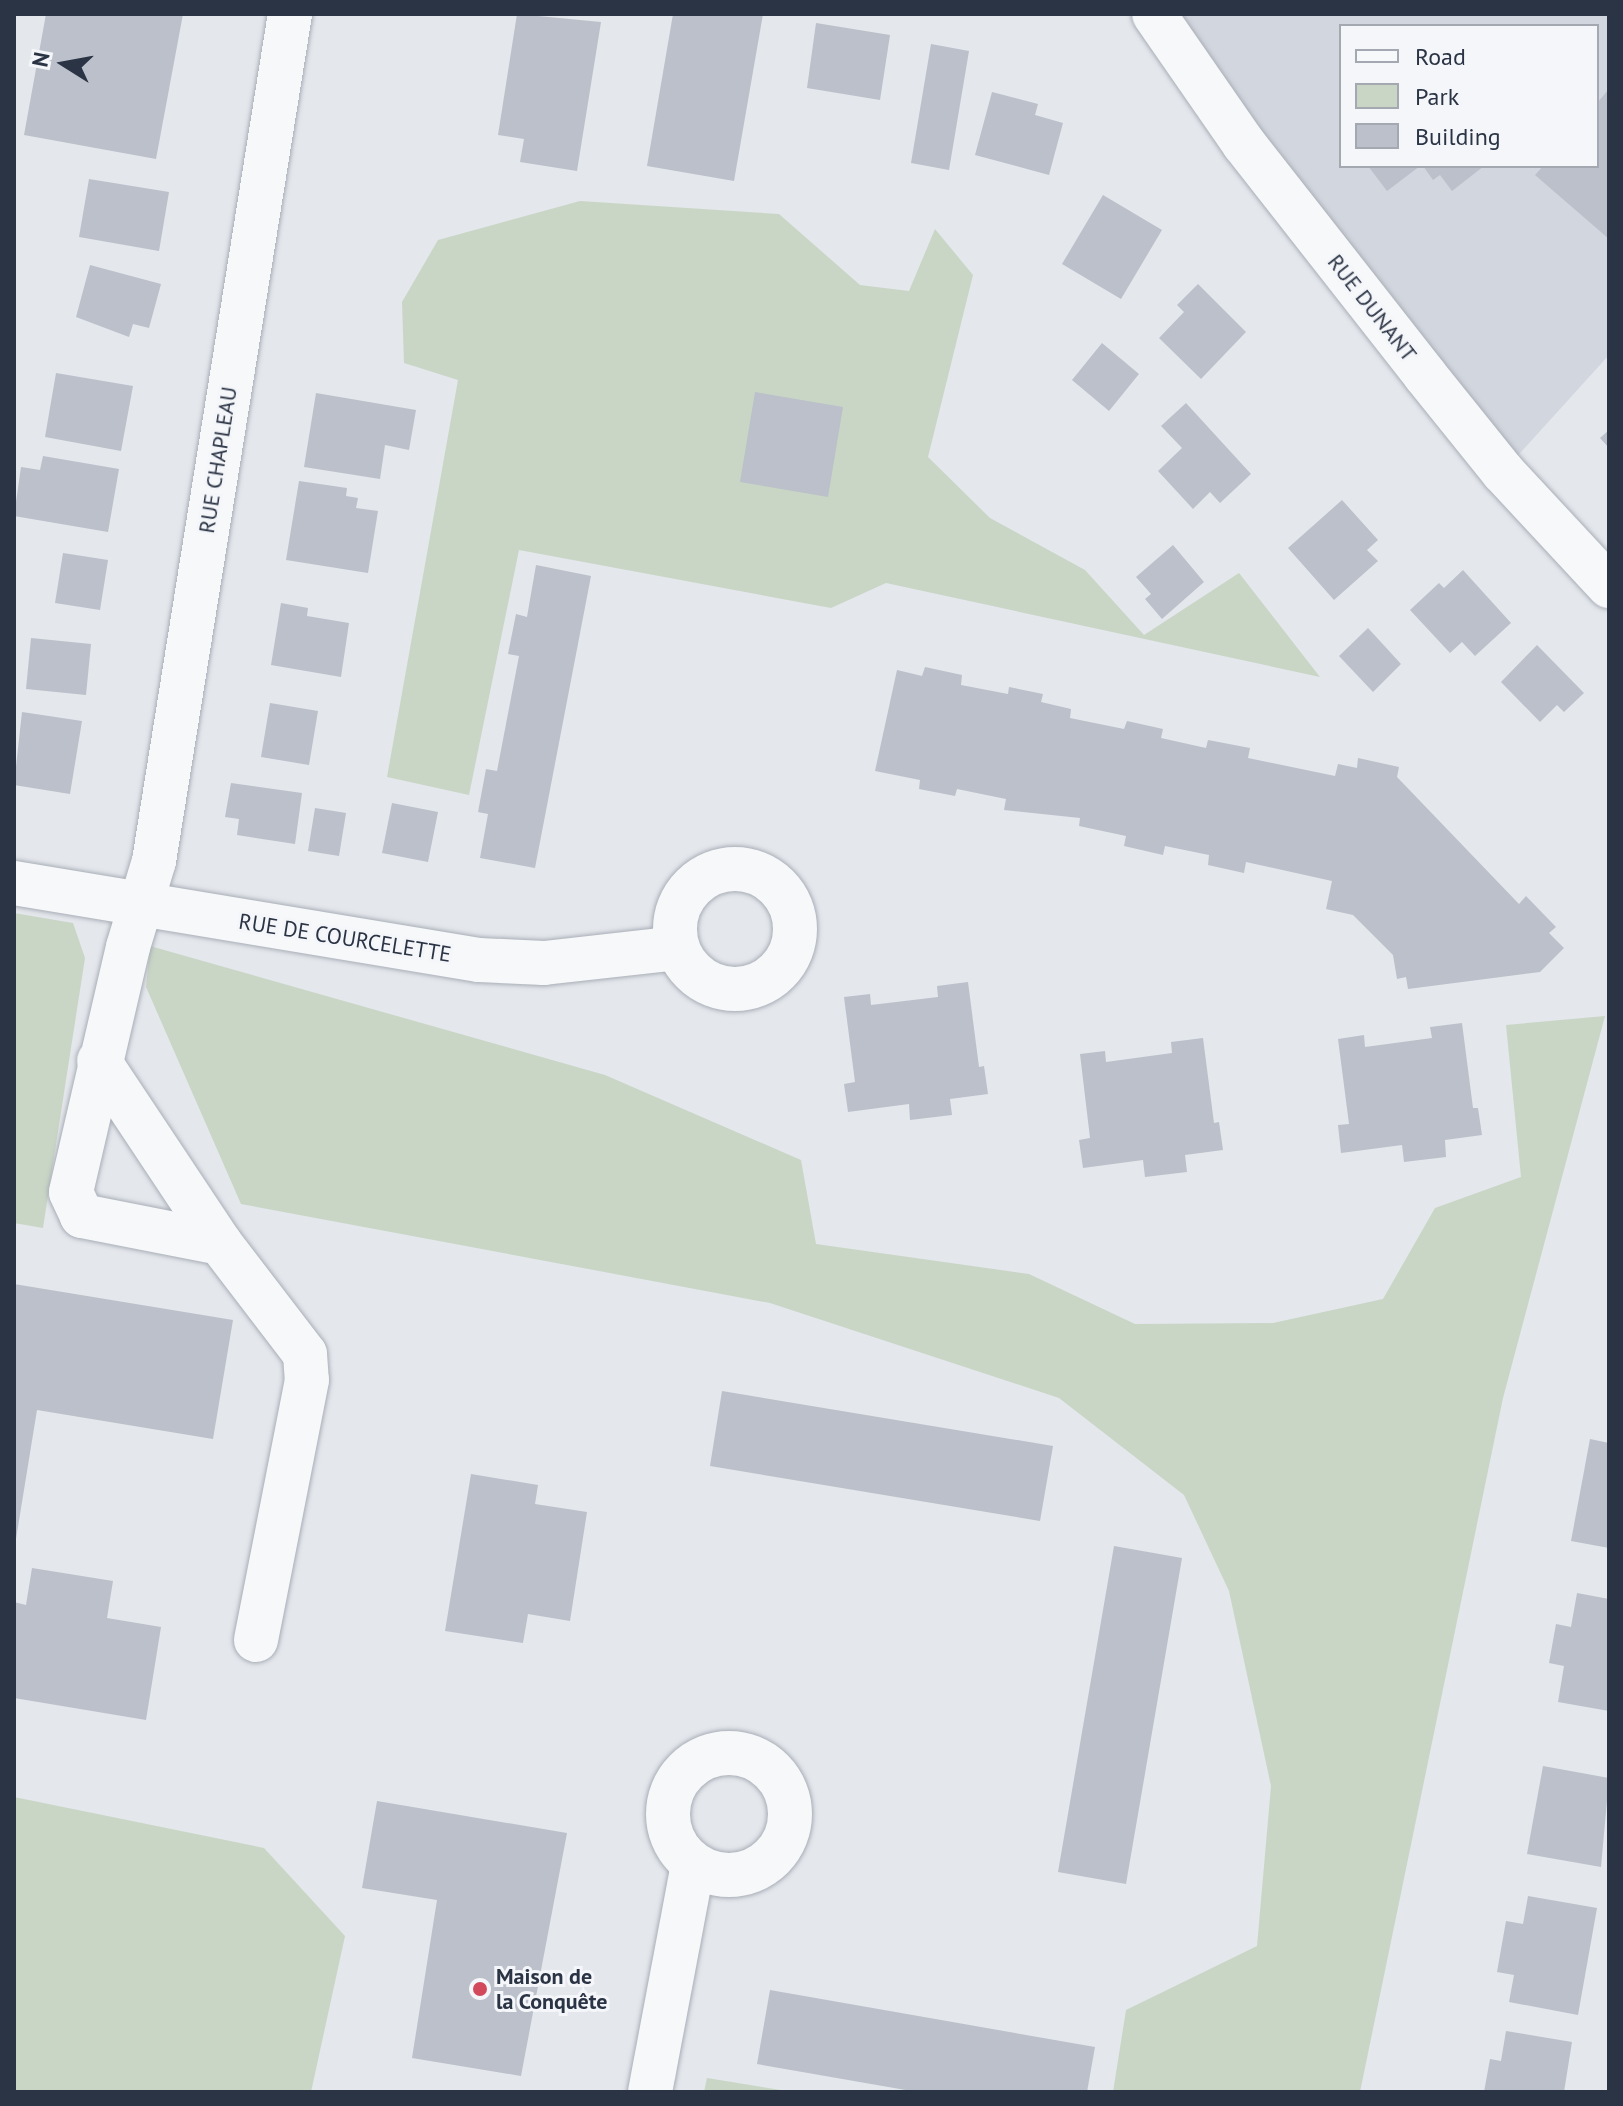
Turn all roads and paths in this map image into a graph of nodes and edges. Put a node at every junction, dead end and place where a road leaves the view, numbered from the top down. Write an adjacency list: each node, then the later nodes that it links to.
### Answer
1 (290, 14): 5 (street, RUE CHAPLEAU)
2 (1154, 14): 3 (street, RUE DUNANT)
3 (1609, 586)
4 (14, 883): 5 (street, RUE DE COURCELETTE)
5 (139, 903): 6 (street, RUE DE COURCELETTE); 7 (street, RUE CHAPLEAU)
6 (677, 948)
7 (99, 1061): 8 (street); 8 (street, RUE CHAPLEAU)
8 (220, 1243): 9 (street)
9 (256, 1640)
10 (693, 1864): 11 (street)
11 (650, 2092)

